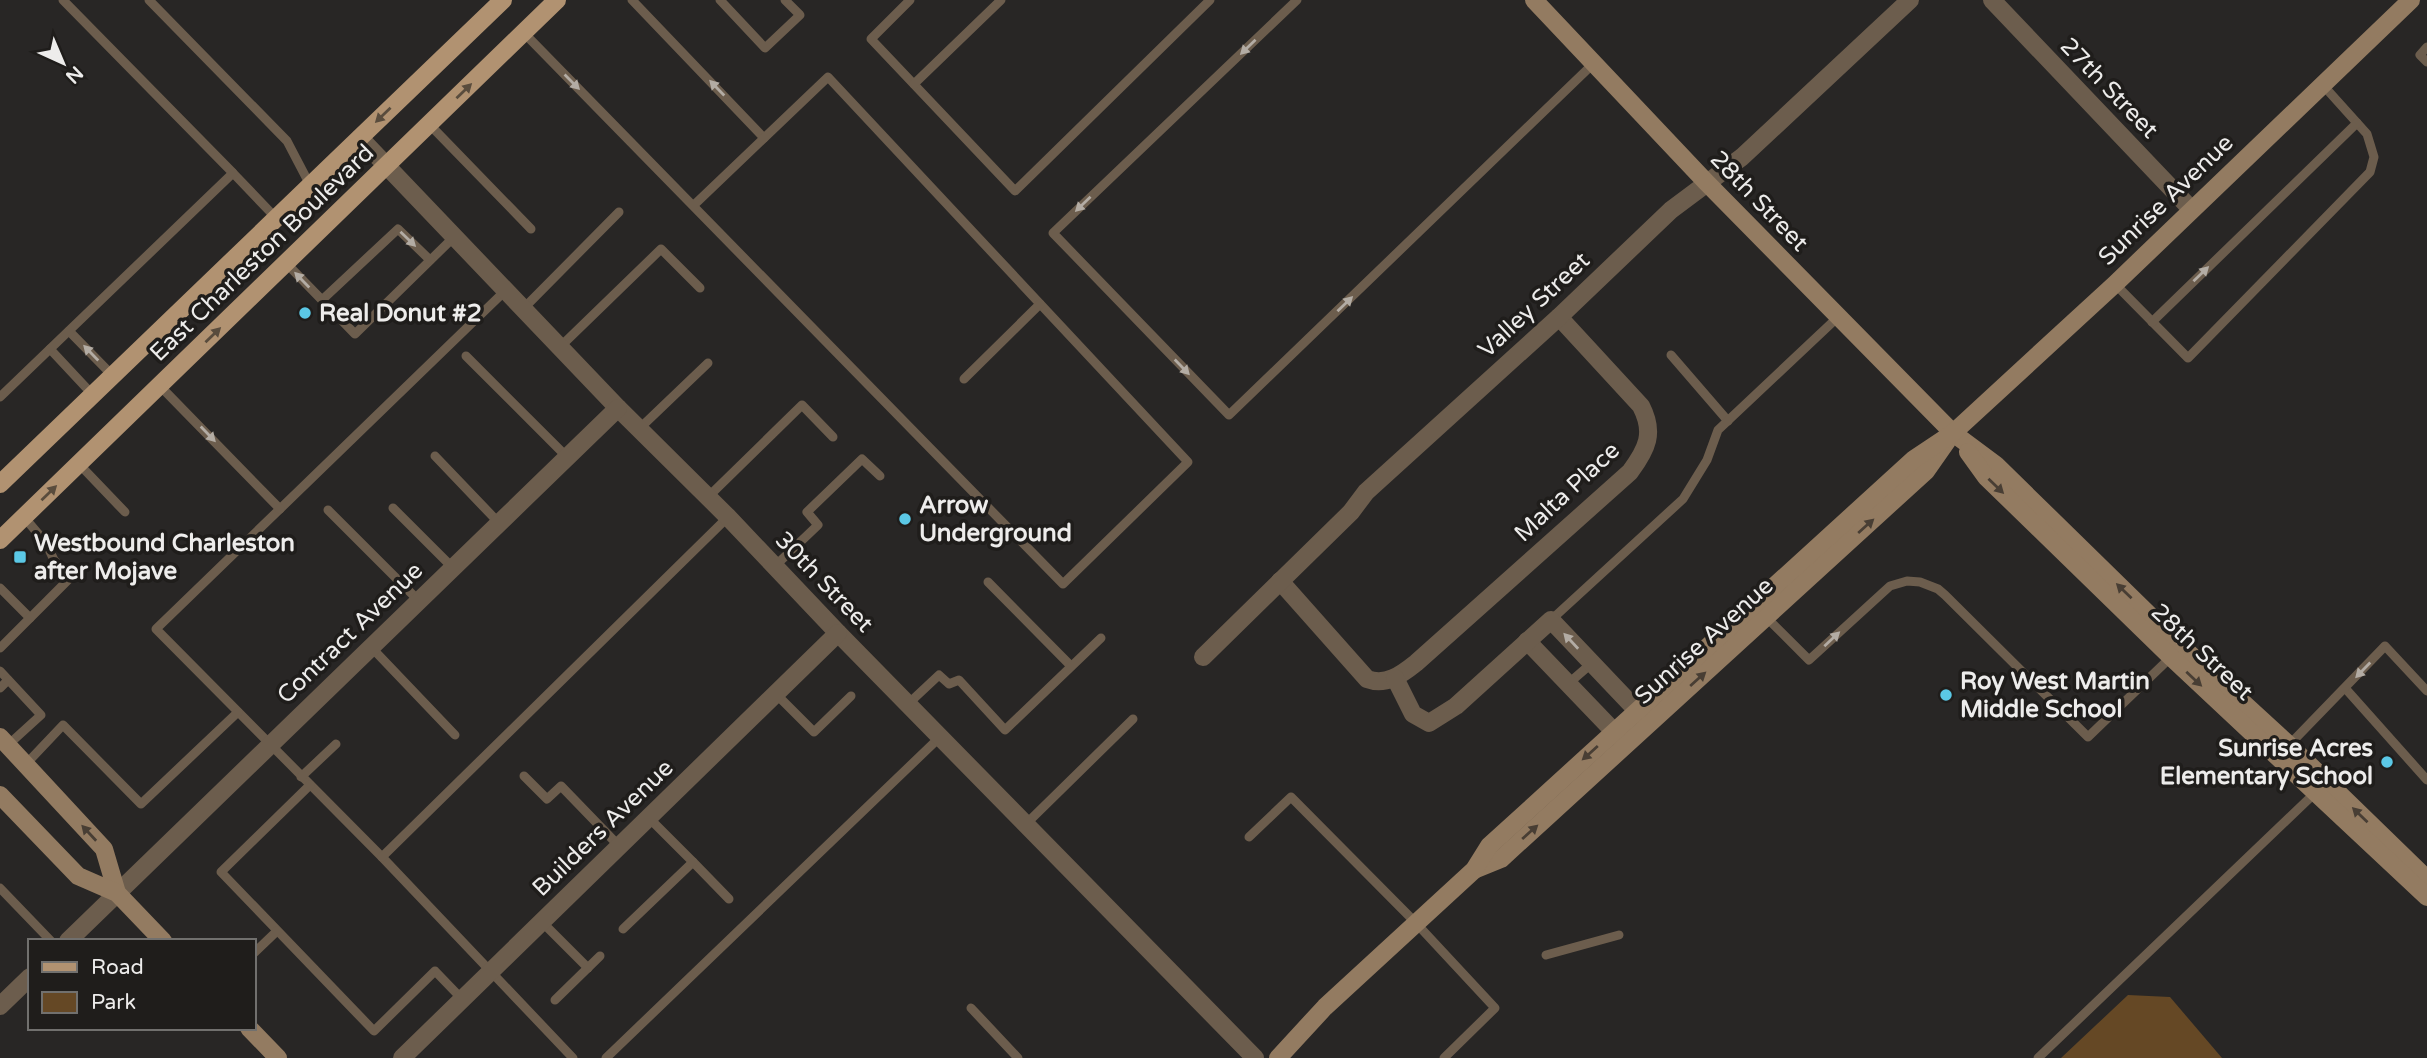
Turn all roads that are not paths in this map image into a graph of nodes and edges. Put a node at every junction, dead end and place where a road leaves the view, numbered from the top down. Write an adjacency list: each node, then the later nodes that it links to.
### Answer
1 (62, 0): 27 (lane)
2 (149, 0): 29 (lane)
3 (503, 0): 24 (main road, East Charleston Boulevard, one-way to 24)
4 (557, 0): 16 (main road, East Charleston Boulevard)
5 (632, 0): 25 (lane, one-way to 5)
6 (720, 0): 7 (lane)
7 (785, 0)
8 (910, 0): 20 (lane)
9 (1001, 0): 20 (lane)
10 (1210, 0): 20 (lane)
11 (1297, 0): 19 (lane, one-way to 19)
12 (1534, 0): 19 (street, 28th Street)
13 (1910, 0): 28 (street, Valley Street)
14 (1992, 0): 31 (street, 27th Street)
15 (2411, 0): 21 (street, Sunrise Avenue)
16 (524, 33): 23 (main road, East Charleston Boulevard, one-way to 16); 30 (lane, one-way to 30)
17 (2427, 47): 18 (lane)
18 (2427, 62)
19 (1595, 63): 28 (street, 28th Street)
20 (914, 84)
21 (2322, 84): 22 (lane); 31 (street, Sunrise Avenue)
22 (2357, 124): 46 (lane, one-way to 22); 46 (lane)
23 (429, 125): 26 (main road, East Charleston Boulevard); 34 (lane)
24 (359, 138): 26 (street, 30th Street); 29 (main road, East Charleston Boulevard)
25 (764, 138): 30 (lane); 42 (lane)
26 (387, 166): 35 (street, 30th Street); 37 (main road, East Charleston Boulevard)
27 (233, 173): 33 (lane); 47 (lane)
28 (1706, 182): 44 (street, Valley Street); 45 (street, 28th Street)
29 (310, 186): 33 (main road, East Charleston Boulevard)
30 (694, 205): 42 (lane)
31 (2191, 209): 38 (street, Sunrise Avenue)
32 (619, 212): 43 (lane)
33 (276, 218): 53 (main road, East Charleston Boulevard)
34 (531, 229)
35 (454, 237): 36 (lane); 40 (street, 30th Street)
36 (430, 260): 41 (lane, one-way to 36); 41 (lane)
37 (287, 264): 41 (lane, one-way to 37); 55 (main road, East Charleston Boulevard, one-way to 37)
38 (2115, 284): 46 (lane); 61 (street, Sunrise Avenue)
39 (700, 288): 48 (lane)
40 (506, 290): 43 (street, 30th Street); 70 (lane)
41 (322, 300)
42 (1040, 304): 54 (lane)
43 (523, 309): 48 (street, 30th Street)
44 (1559, 317): 79 (street, Valley Street); 96 (street, Malta Place)
45 (1838, 317): 59 (lane); 61 (street, 28th Street)
46 (2152, 322)
47 (69, 331): 49 (lane); 53 (lane, one-way to 47)
48 (560, 347): 58 (street, 30th Street)
49 (50, 349): 56 (lane); 57 (lane)
50 (1671, 355): 59 (lane)
51 (466, 356): 64 (lane)
52 (708, 363): 60 (lane)
53 (113, 376): 56 (main road, East Charleston Boulevard)
54 (964, 379)
55 (160, 386): 65 (main road, East Charleston Boulevard); 70 (lane, one-way to 70)
56 (92, 394): 67 (main road, East Charleston Boulevard)
57 (0, 397)
58 (618, 408): 60 (street, 30th Street); 64 (street, Contract Avenue)
59 (1728, 421): 85 (lane)
60 (639, 429): 68 (street, 30th Street)
61 (1953, 433): 83 (street, Sunrise Avenue, one-way to 61); 91 (street, 28th Street); 106 (street, Sunrise Avenue)
62 (833, 437): 68 (lane)
63 (435, 456): 75 (lane)
64 (567, 457): 75 (street, Contract Avenue)
65 (79, 464): 72 (lane); 73 (main road, East Charleston Boulevard, one-way to 65)
66 (880, 476): 77 (lane)
67 (0, 484)
68 (708, 497): 74 (street, 30th Street)
69 (393, 508): 78 (lane)
70 (281, 509): 105 (lane)
71 (328, 510): 82 (lane)
72 (125, 512)
73 (24, 517): 76 (main road, East Charleston Boulevard); 84 (lane)
74 (728, 517): 77 (street, 30th Street); 126 (lane)
75 (499, 523): 78 (street, Contract Avenue)
76 (0, 540)
77 (775, 566): 86 (street, 30th Street)
78 (453, 568): 82 (street, Contract Avenue)
79 (1280, 581): 92 (street, Valley Street); 96 (street)
80 (988, 582): 94 (lane)
81 (0, 588): 84 (lane)
82 (419, 601): 89 (street, Contract Avenue)
83 (1766, 617): 91 (lane, one-way to 91); 106 (street, Sunrise Avenue, one-way to 83)
84 (30, 618): 90 (lane)
85 (1550, 620): 88 (street); 93 (street, one-way to 85)
86 (838, 633): 102 (street, Builders Avenue); 104 (street, 30th Street)
87 (1101, 638): 94 (lane)
88 (1527, 641): 96 (street); 98 (street)
89 (371, 647): 108 (lane); 114 (street, Contract Avenue)
90 (0, 648)
91 (2176, 652): 113 (street, 28th Street); 120 (street, 28th Street, one-way to 120)
92 (1203, 657)
93 (1592, 663): 98 (lane); 106 (street)
94 (1071, 666): 104 (lane)
95 (0, 671): 97 (lane)
96 (1395, 678)
97 (8, 680): 99 (lane); 111 (lane)
98 (1569, 684): 110 (street)
99 (0, 688)
100 (2345, 688): 101 (lane, one-way to 100); 113 (lane); 118 (lane)
101 (2427, 691)
102 (776, 694): 103 (lane); 122 (street, Builders Avenue)
103 (851, 696)
104 (908, 704): 109 (street, 30th Street)
105 (238, 712): 114 (lane); 115 (lane)
106 (1643, 717): 110 (street, Sunrise Avenue)
107 (1133, 719): 123 (lane)
108 (455, 735)
109 (940, 737): 123 (street, 30th Street); 155 (lane)
110 (1620, 737): 134 (street, Sunrise Avenue)
111 (4, 741): 115 (street)
112 (337, 744): 117 (lane)
113 (2288, 745): 128 (street, 28th Street, one-way to 113)
114 (270, 746): 117 (lane); 130 (street, Contract Avenue)
115 (26, 764): 130 (street, one-way to 115)
116 (524, 776): 125 (lane)
117 (302, 777): 119 (lane)
118 (2427, 780)
119 (310, 785): 126 (lane); 136 (lane)
120 (2316, 792): 131 (street, 28th Street); 160 (lane)
121 (0, 795): 130 (street)
122 (649, 818): 125 (street, Builders Avenue); 127 (lane)
123 (1026, 824): 157 (street, 30th Street)
124 (1249, 837): 134 (lane)
125 (619, 846): 133 (street, Builders Avenue)
126 (382, 857): 145 (lane)
127 (693, 862): 132 (lane); 135 (lane)
128 (2427, 879)
129 (0, 888): 138 (lane)
130 (117, 893): 139 (street, Contract Avenue); 140 (street)
131 (2427, 897)
132 (729, 899)
133 (542, 922): 144 (lane); 145 (street, Builders Avenue)
134 (1415, 922): 158 (street, Sunrise Avenue); 159 (lane)
135 (624, 929)
136 (278, 930): 141 (lane); 147 (lane)
137 (1619, 934): 142 (lane)
138 (49, 939)
139 (70, 939)
140 (161, 939)
141 (256, 951)
142 (1546, 955)
143 (600, 956): 144 (lane)
144 (588, 968): 148 (lane)
145 (490, 972): 147 (street, Builders Avenue); 154 (lane)
146 (28, 979): 149 (street)
147 (462, 999): 153 (street, Builders Avenue)
148 (555, 1000)
149 (0, 1006)
150 (971, 1008): 156 (lane)
151 (250, 1030): 152 (street)
152 (278, 1058)
153 (402, 1058)
154 (573, 1058)
155 (606, 1058)
156 (1018, 1058)
157 (1255, 1058)
158 (1278, 1058)
159 (1444, 1058)
160 (2038, 1058)

